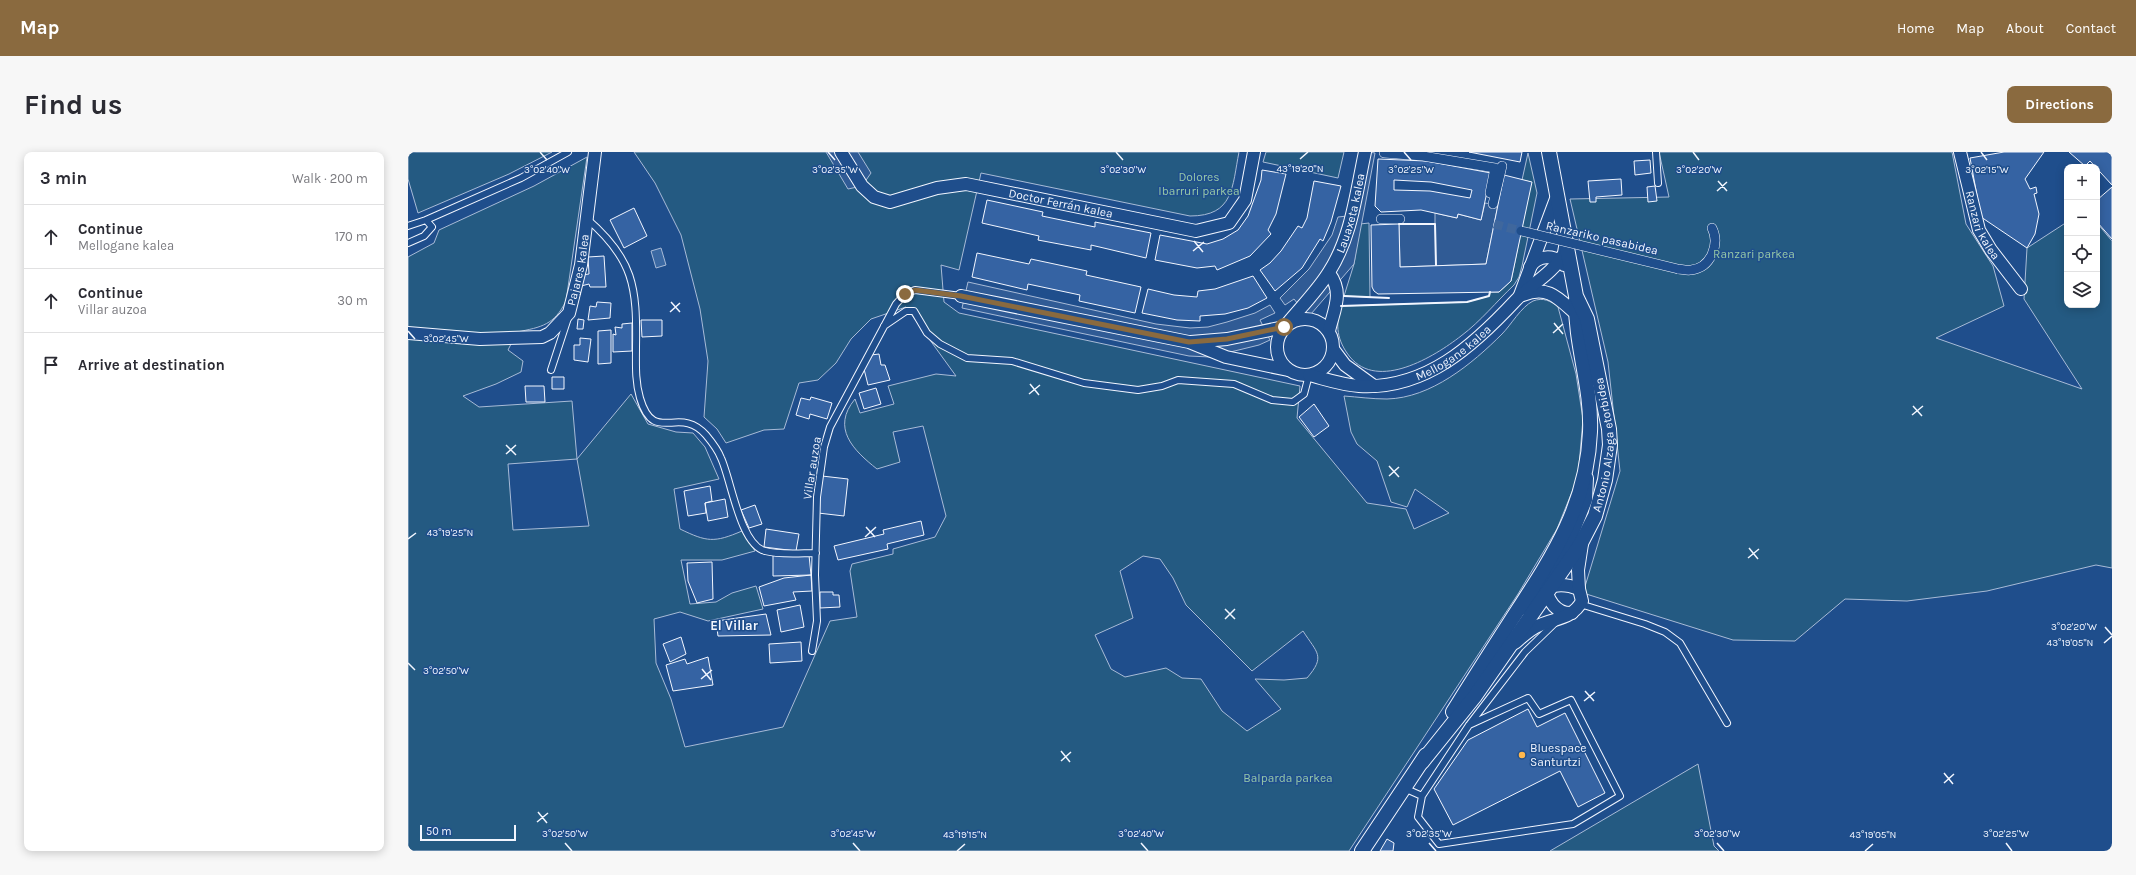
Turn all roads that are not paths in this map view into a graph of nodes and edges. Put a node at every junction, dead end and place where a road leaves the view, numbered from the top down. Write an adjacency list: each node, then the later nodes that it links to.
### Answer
1 (568, 152): 19 (lane)
2 (595, 152): 16 (street, Pajares kalea)
3 (841, 152): 4 (street, Doctor Ferrán kalea)
4 (1254, 152)
5 (1365, 152): 27 (street, Lauaxeta kalea)
6 (1550, 152): 14 (street, Antonio Alzaga etorbidea)
7 (1656, 152): 12 (lane)
8 (1960, 152): 28 (street, Ranzari kalea)
9 (1384, 153): 10 (street)
10 (1399, 153): 13 (street)
11 (1502, 166): 15 (street)
12 (1658, 183)
13 (1490, 193)
14 (1557, 196): 24 (street, Antonio Alzaga etorbidea); 26 (street, Mellogane kalea)
15 (1493, 204)
16 (586, 218): 32 (street, Pajares kalea); 46 (lane)
17 (1381, 219): 18 (street)
18 (1400, 219)
19 (426, 220): 20 (lane); 23 (lane)
20 (408, 226)
21 (1712, 228): 22 (street, Ranzariko pasabidea, bridge)
22 (1521, 231)
23 (408, 243)
24 (1566, 244): 25 (street, Mellogane kalea); 31 (street, Antonio Alzaga etorbidea)
25 (1558, 261): 26 (street); 30 (street, Mellogane kalea); 31 (street)
26 (1528, 269): 30 (street, Mellogane kalea)
27 (1329, 273): 35 (street, Lauaxeta kalea); 36 (street)
28 (2022, 289)
29 (961, 296): 34 (lane, Villar auzoa); 38 (street)
30 (1520, 296): 33 (street); 43 (street, Mellogane kalea)
31 (1576, 296): 33 (street, Antonio Alzaga etorbidea); 45 (street, Antonio Alzaga etorbidea)
32 (569, 313): 37 (street, Pajares kalea); 40 (lane)
33 (1576, 314): 44 (street, Antonio Alzaga etorbidea)
34 (884, 326): 42 (lane); 46 (lane, Villar auzoa)
35 (1285, 326): 36 (street); 38 (street); 41 (street)
36 (1329, 331): 39 (street)
37 (408, 332)
38 (1189, 342): 41 (street)
39 (1333, 349): 42 (street); 43 (street)
40 (551, 370)
41 (1288, 370): 42 (street)
42 (1308, 375): 43 (street, Mellogane kalea)
43 (1375, 386)
44 (1588, 465): 47 (street); 53 (street, Antonio Alzaga etorbidea)
45 (1583, 540): 47 (street, Antonio Alzaga etorbidea); 48 (street)
46 (816, 553): 52 (lane, Villar auzoa)
47 (1548, 589): 48 (street); 49 (street); 51 (street, Antonio Alzaga etorbidea); 53 (street)
48 (1578, 589): 49 (street)
49 (1576, 608): 50 (street); 54 (lane)
50 (1556, 621): 51 (street); 55 (lane)
51 (1510, 646): 56 (street, Antonio Alzaga etorbidea)
52 (812, 650)
53 (1488, 656): 56 (street, Antonio Alzaga etorbidea)
54 (1728, 723)
55 (1469, 725): 58 (lane); 58 (lane)
56 (1422, 762): 57 (street, Antonio Alzaga etorbidea)
57 (1404, 788): 58 (lane); 59 (street, Antonio Alzaga etorbidea)
58 (1422, 796)
59 (1362, 851)

